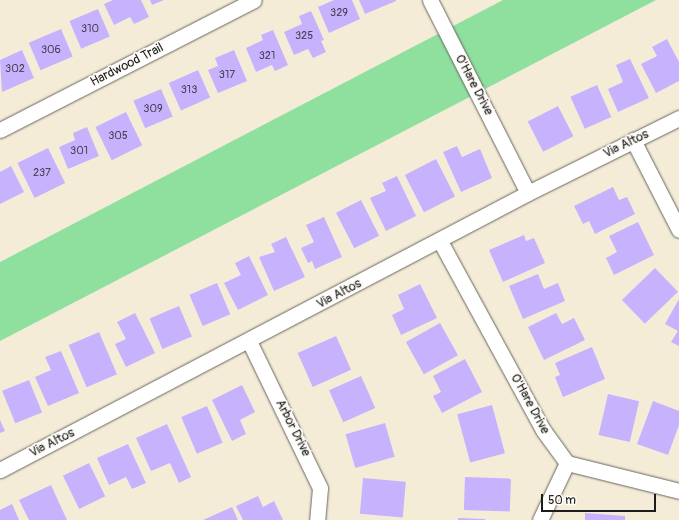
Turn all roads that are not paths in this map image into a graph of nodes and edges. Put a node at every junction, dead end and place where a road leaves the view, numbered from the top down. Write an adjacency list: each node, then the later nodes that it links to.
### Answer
1 (254, 0): 4 (street, Hardwood Trail)
2 (430, 0): 6 (street, O'Hare Drive)
3 (679, 118): 5 (street, Via Altos)
4 (0, 130)
5 (633, 140): 6 (street, Via Altos); 7 (street)
6 (528, 193): 8 (street, Via Altos)
7 (679, 230)
8 (440, 241): 9 (street, Via Altos); 10 (street, O'Hare Drive)
9 (249, 341): 11 (street, Via Altos); 13 (street, Arbor Drive)
10 (567, 464): 12 (street); 14 (street)
11 (0, 470)
12 (679, 491)
13 (317, 520)
14 (540, 520)

